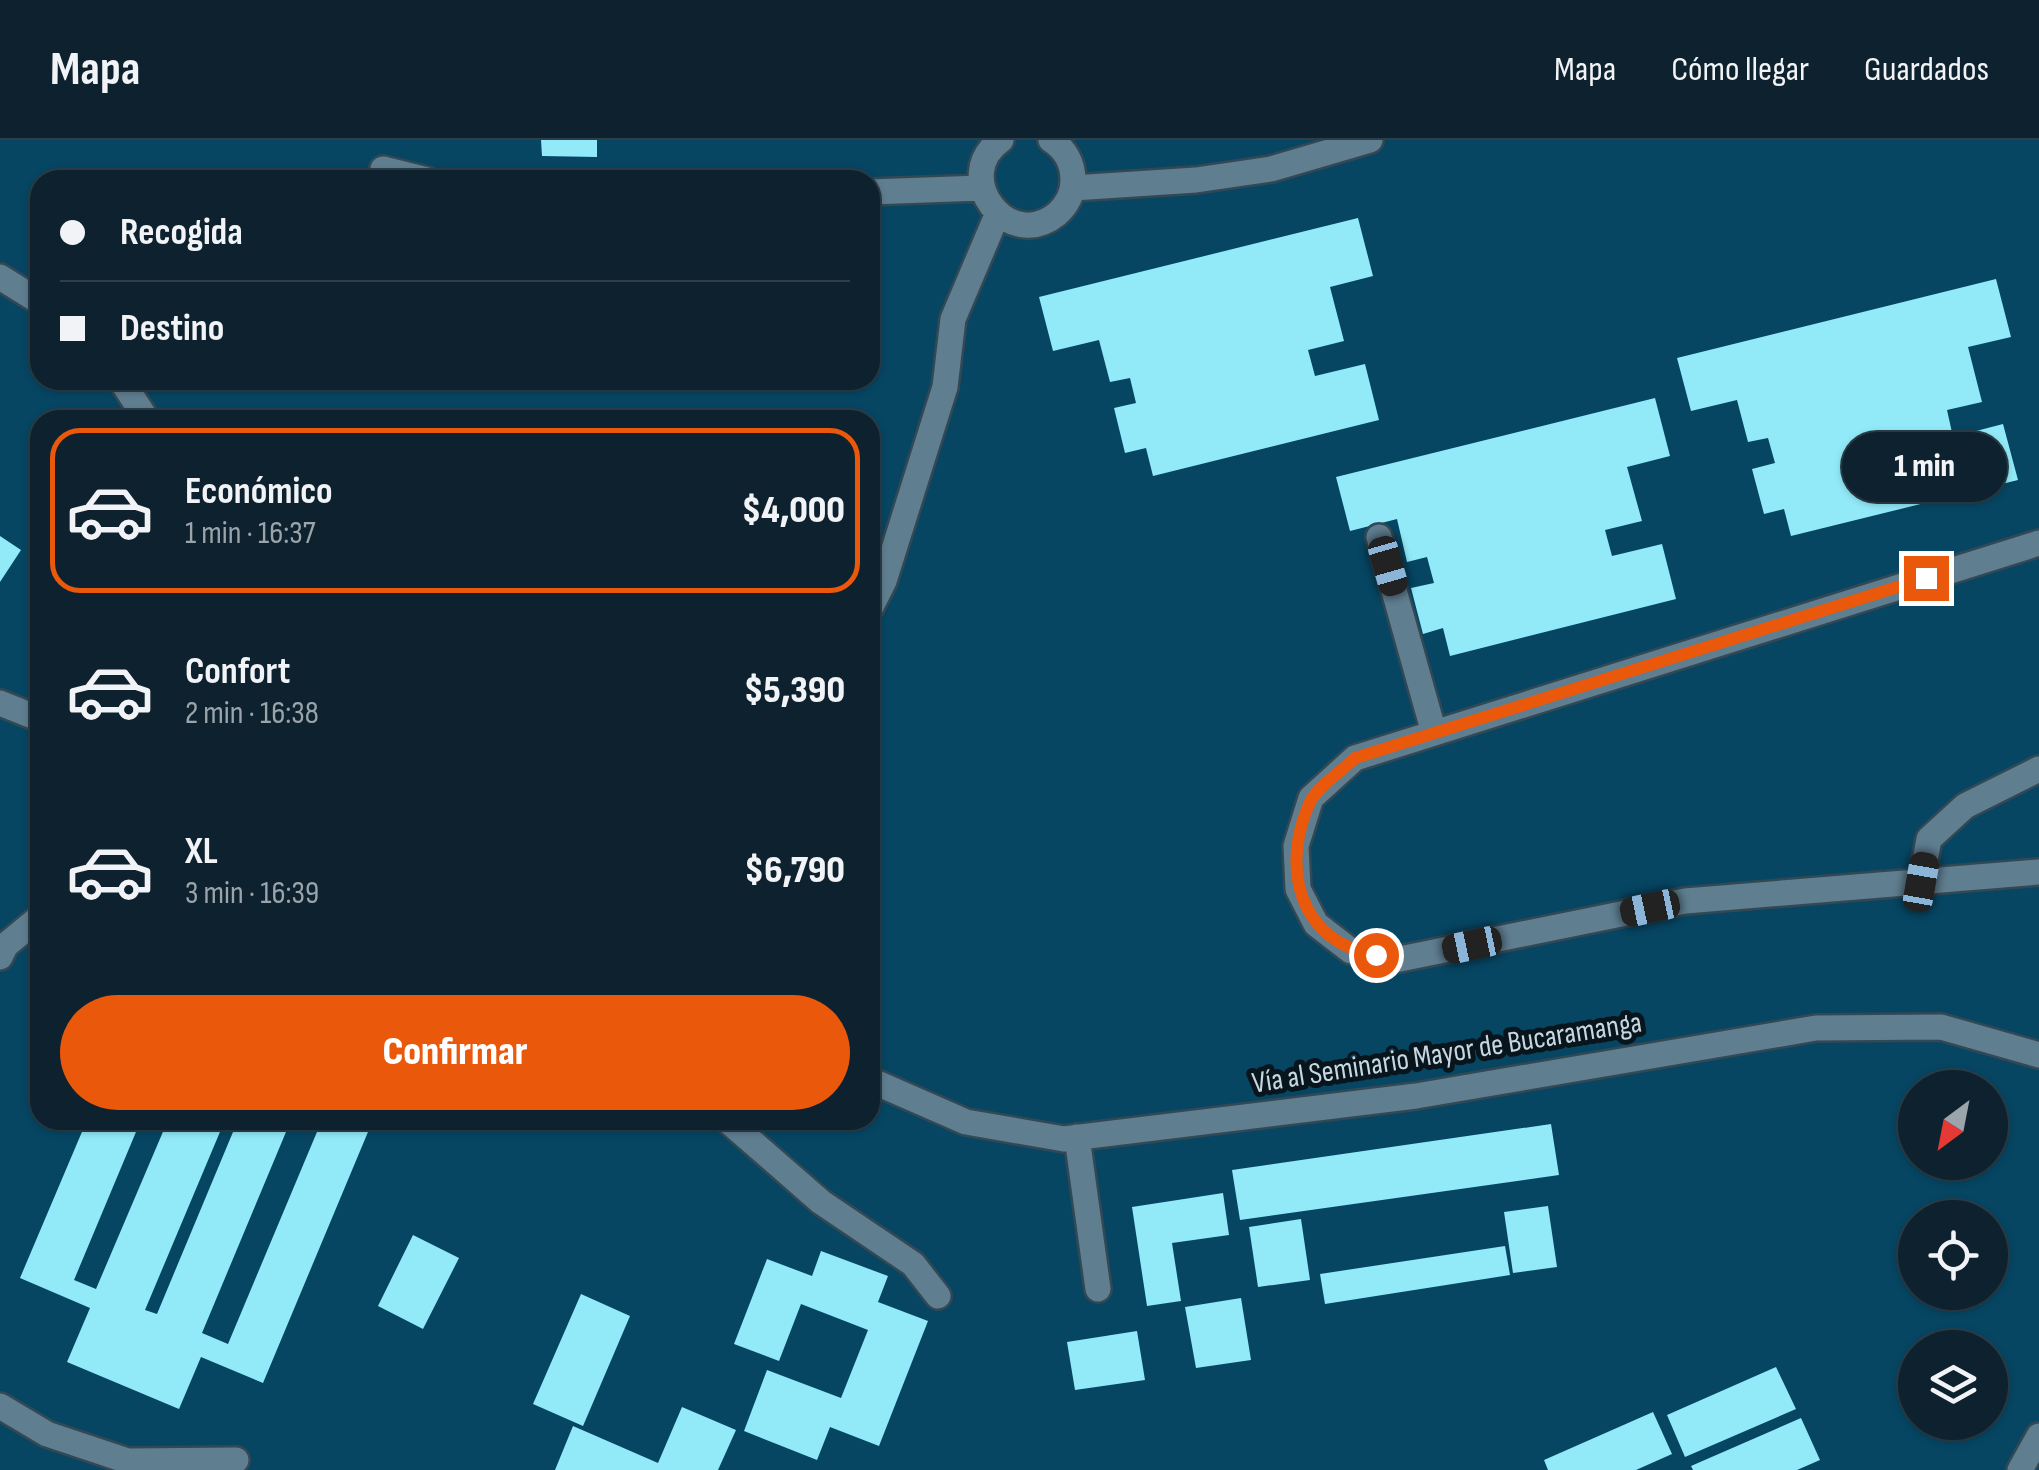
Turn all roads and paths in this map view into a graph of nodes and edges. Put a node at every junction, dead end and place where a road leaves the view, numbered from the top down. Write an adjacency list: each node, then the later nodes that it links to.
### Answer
1 (1001, 140): 6 (street)
2 (1051, 140): 7 (street)
3 (1370, 140): 7 (street)
4 (384, 169): 5 (street)
5 (388, 170)
6 (981, 188): 8 (street); 9 (street)
7 (1073, 188): 9 (street)
8 (880, 192)
9 (997, 215): 14 (street)
10 (0, 277): 11 (street)
11 (30, 296)
12 (1379, 537): 17 (street)
13 (2039, 543): 17 (street)
14 (880, 590)
15 (0, 703): 16 (street)
16 (30, 715)
17 (1434, 733): 20 (street)
18 (2039, 769): 20 (street)
19 (2039, 872): 20 (street)
20 (1921, 882)
21 (30, 925): 22 (street)
22 (0, 957)
23 (2039, 1055): 26 (street, Vía al Seminario Mayor de Bucaramanga)
24 (880, 1084): 26 (street, Vía al Seminario Mayor de Bucaramanga)
25 (738, 1130): 28 (street)
26 (1076, 1137): 27 (street)
27 (1098, 1289)
28 (938, 1296)
29 (0, 1406): 31 (street)
30 (2039, 1436): 32 (street)
31 (236, 1460)
32 (2020, 1470)

